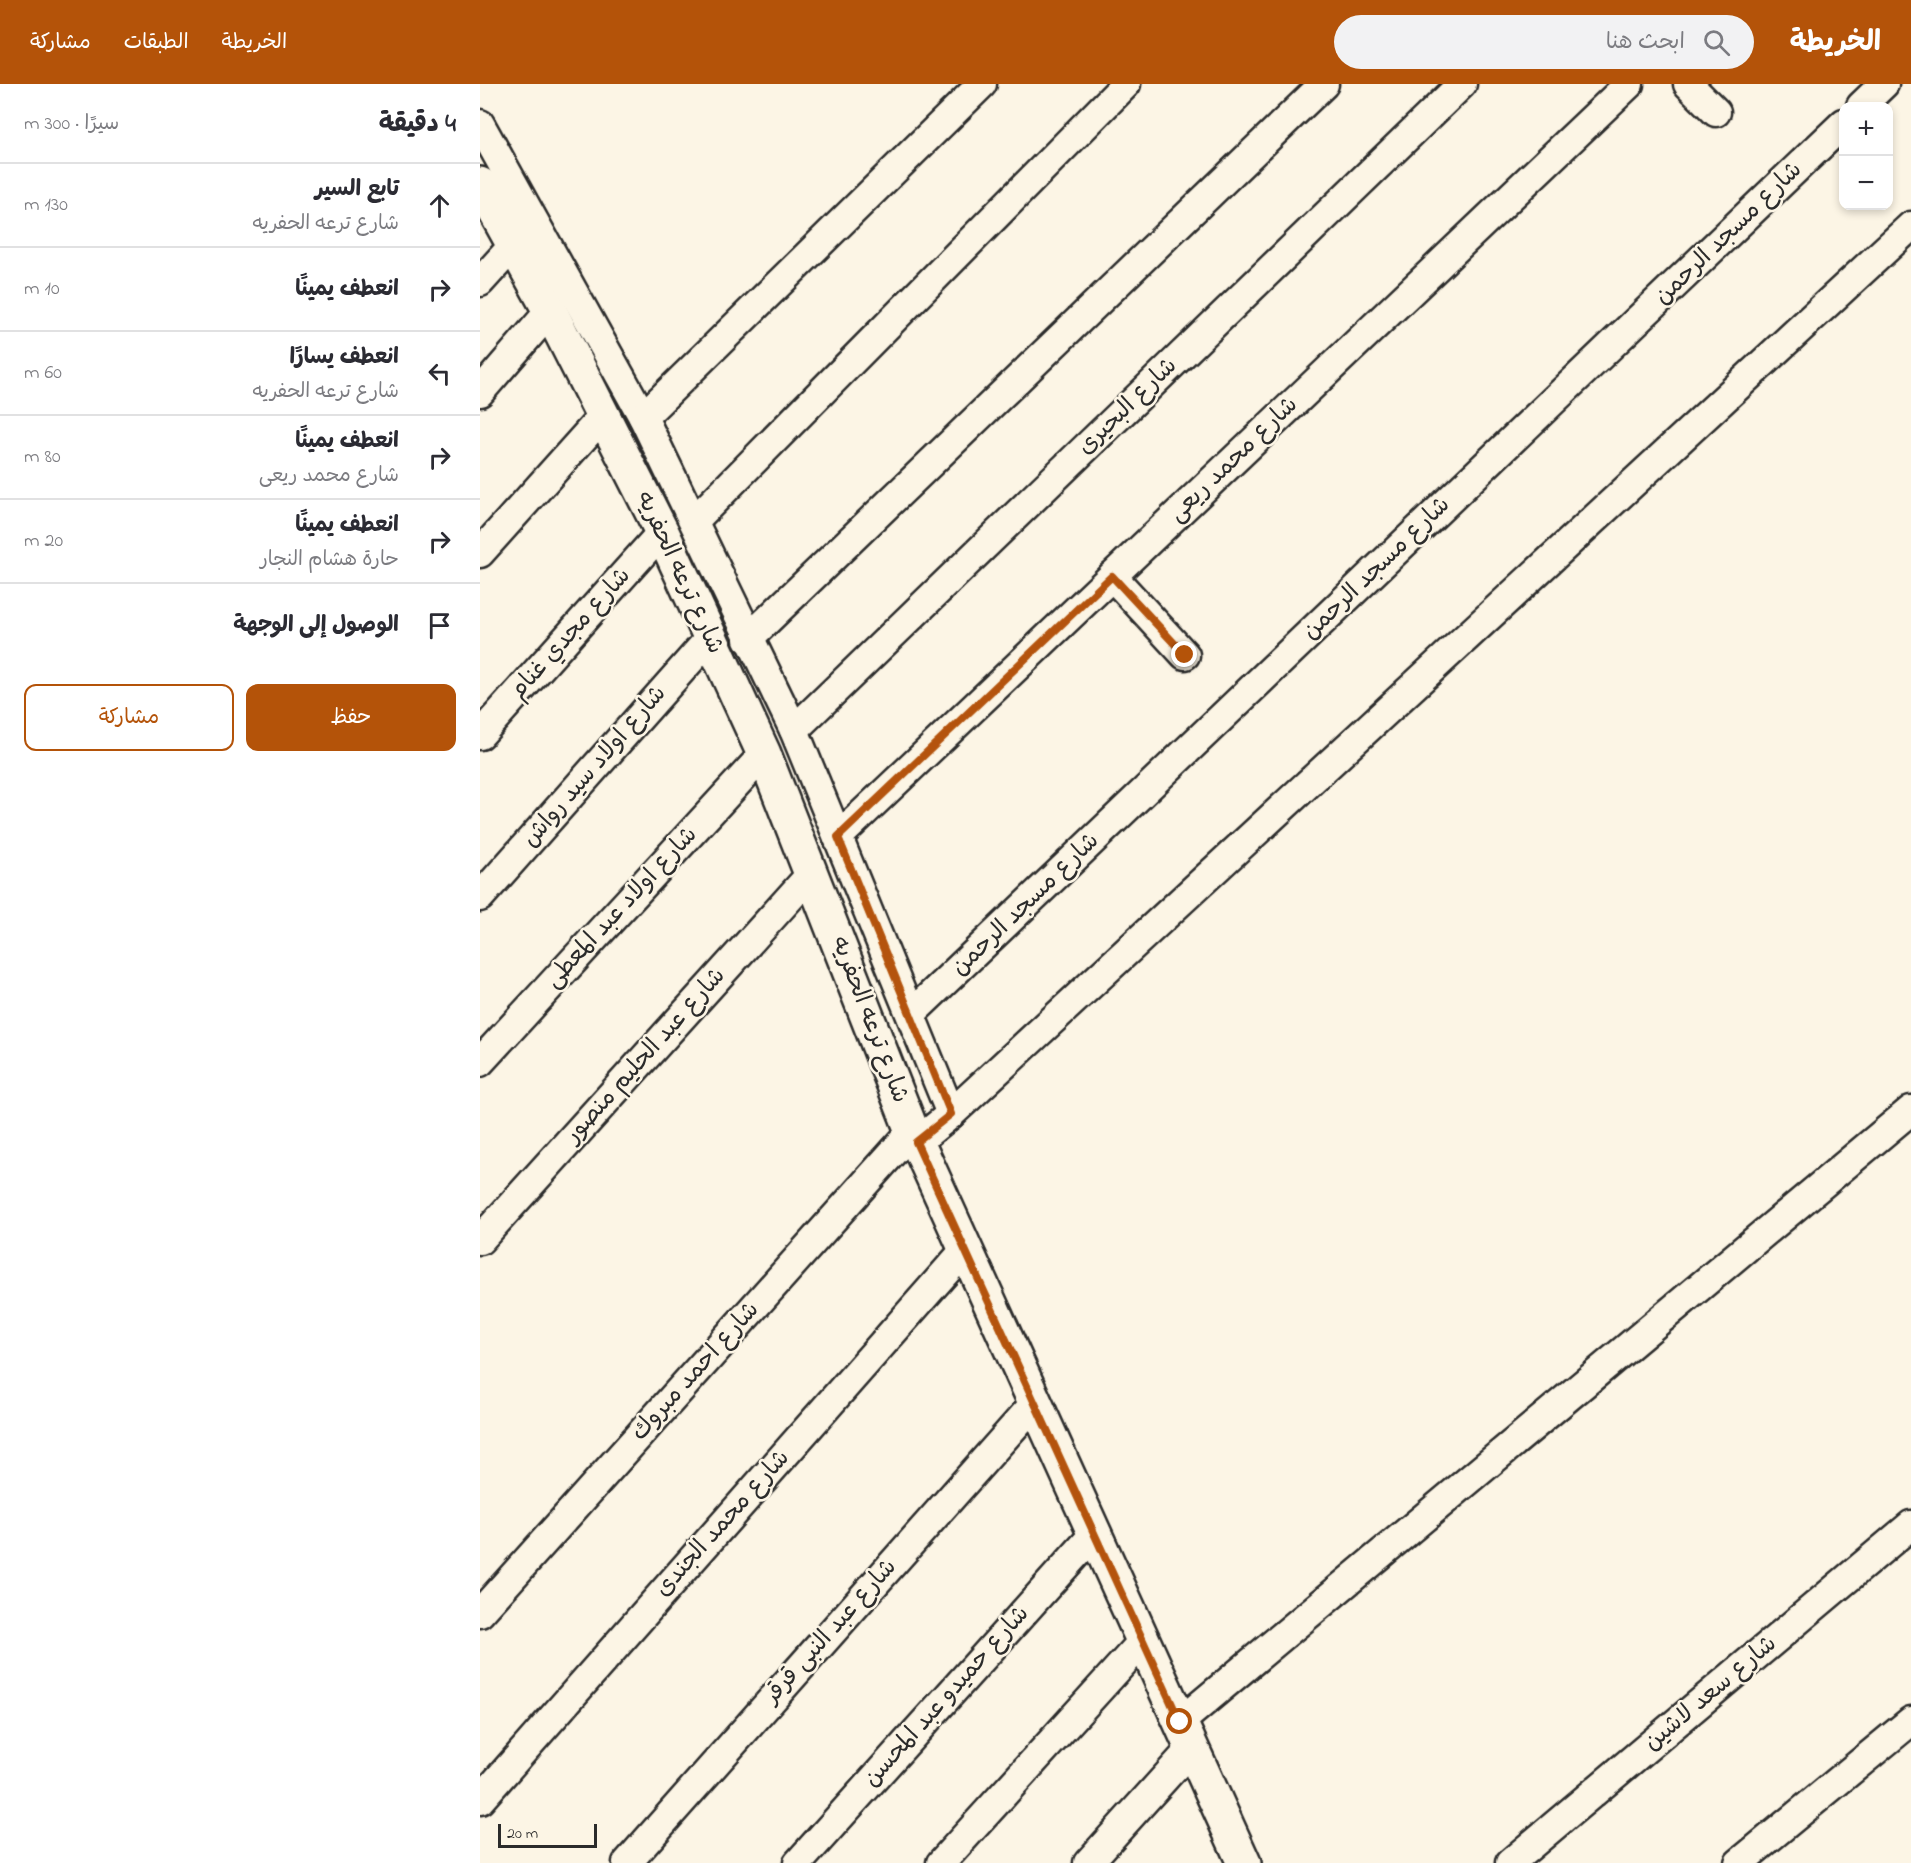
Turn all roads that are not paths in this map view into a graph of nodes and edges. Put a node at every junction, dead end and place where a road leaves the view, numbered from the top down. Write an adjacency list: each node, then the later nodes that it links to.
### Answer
1 (982, 84): 19 (street)
2 (1126, 84): 20 (street)
3 (1324, 84): 25 (street)
4 (1462, 84): 27 (street, شارع البحيرى)
5 (1629, 84): 23 (street, شارع محمد ريعى)
6 (1688, 84): 9 (street)
7 (1884, 84): 8 (street)
8 (1865, 102)
9 (1716, 112)
10 (480, 124): 19 (street, شارع ترعه الحفريه)
11 (1839, 128): 33 (street, شارع مسجد الرحمن)
12 (480, 184): 14 (street, شارع ترعه الحفريه)
13 (1911, 226): 36 (street, شارع احمد مبروك)
14 (513, 246): 15 (street); 16 (street, شارع ترعه الحفريه)
15 (480, 282)
16 (550, 311): 17 (street); 18 (street, شارع ترعه الحفريه)
17 (480, 392)
18 (603, 416): 21 (street, شارع ترعه الحفريه); 22 (street)
19 (643, 417): 20 (street, شارع ترعه الحفريه)
20 (694, 521): 25 (street, شارع ترعه الحفريه)
21 (662, 532): 24 (street, شارع ترعه الحفريه); 28 (street, شارع مجدي غنام)
22 (480, 553)
23 (1112, 576): 26 (street); 30 (street, شارع محمد ريعى)
24 (710, 638): 29 (street, شارع ترعه الحفريه); 32 (street, شارع اولاد سيد رواش)
25 (748, 639): 27 (street, شارع ترعه الحفريه)
26 (1185, 655)
27 (794, 730): 30 (street, شارع ترعه الحفريه)
28 (480, 735)
29 (764, 754): 31 (street, شارع ترعه الحفريه); 34 (street, شارع اولاد عبد المعطى)
30 (838, 837): 33 (street, شارع ترعه الحفريه)
31 (812, 873): 37 (street, شارع ترعه الحفريه); 38 (street, شارع عبد الحليم منصور)
32 (480, 897)
33 (911, 1014): 36 (street, شارع ترعه الحفريه)
34 (480, 1062)
35 (1911, 1110): 46 (street)
36 (951, 1114): 37 (street, شارع احمد مبروك)
37 (914, 1136): 39 (street, شارع ترعه الحفريه); 43 (street, شارع احمد مبروك)
38 (480, 1239)
39 (966, 1249): 40 (street, شارع ترعه الحفريه); 47 (street, شارع محمد الجندى)
40 (1036, 1402): 42 (street, شارع ترعه الحفريه); 48 (street, شارع عبد النبى قرقر)
41 (1911, 1526): 53 (street, شارع سعد لاشين)
42 (1096, 1532): 44 (street, شارع ترعه الحفريه); 49 (street, شارع حميدو عبد المحسن)
43 (480, 1613)
44 (1144, 1640): 46 (street, شارع ترعه الحفريه); 50 (street)
45 (1911, 1721): 54 (street)
46 (1186, 1736): 51 (street); 52 (street, شارع ترعه الحفريه)
47 (480, 1800)
48 (627, 1863)
49 (798, 1863)
50 (941, 1863)
51 (1088, 1863)
52 (1244, 1863)
53 (1510, 1863)
54 (1739, 1863)

